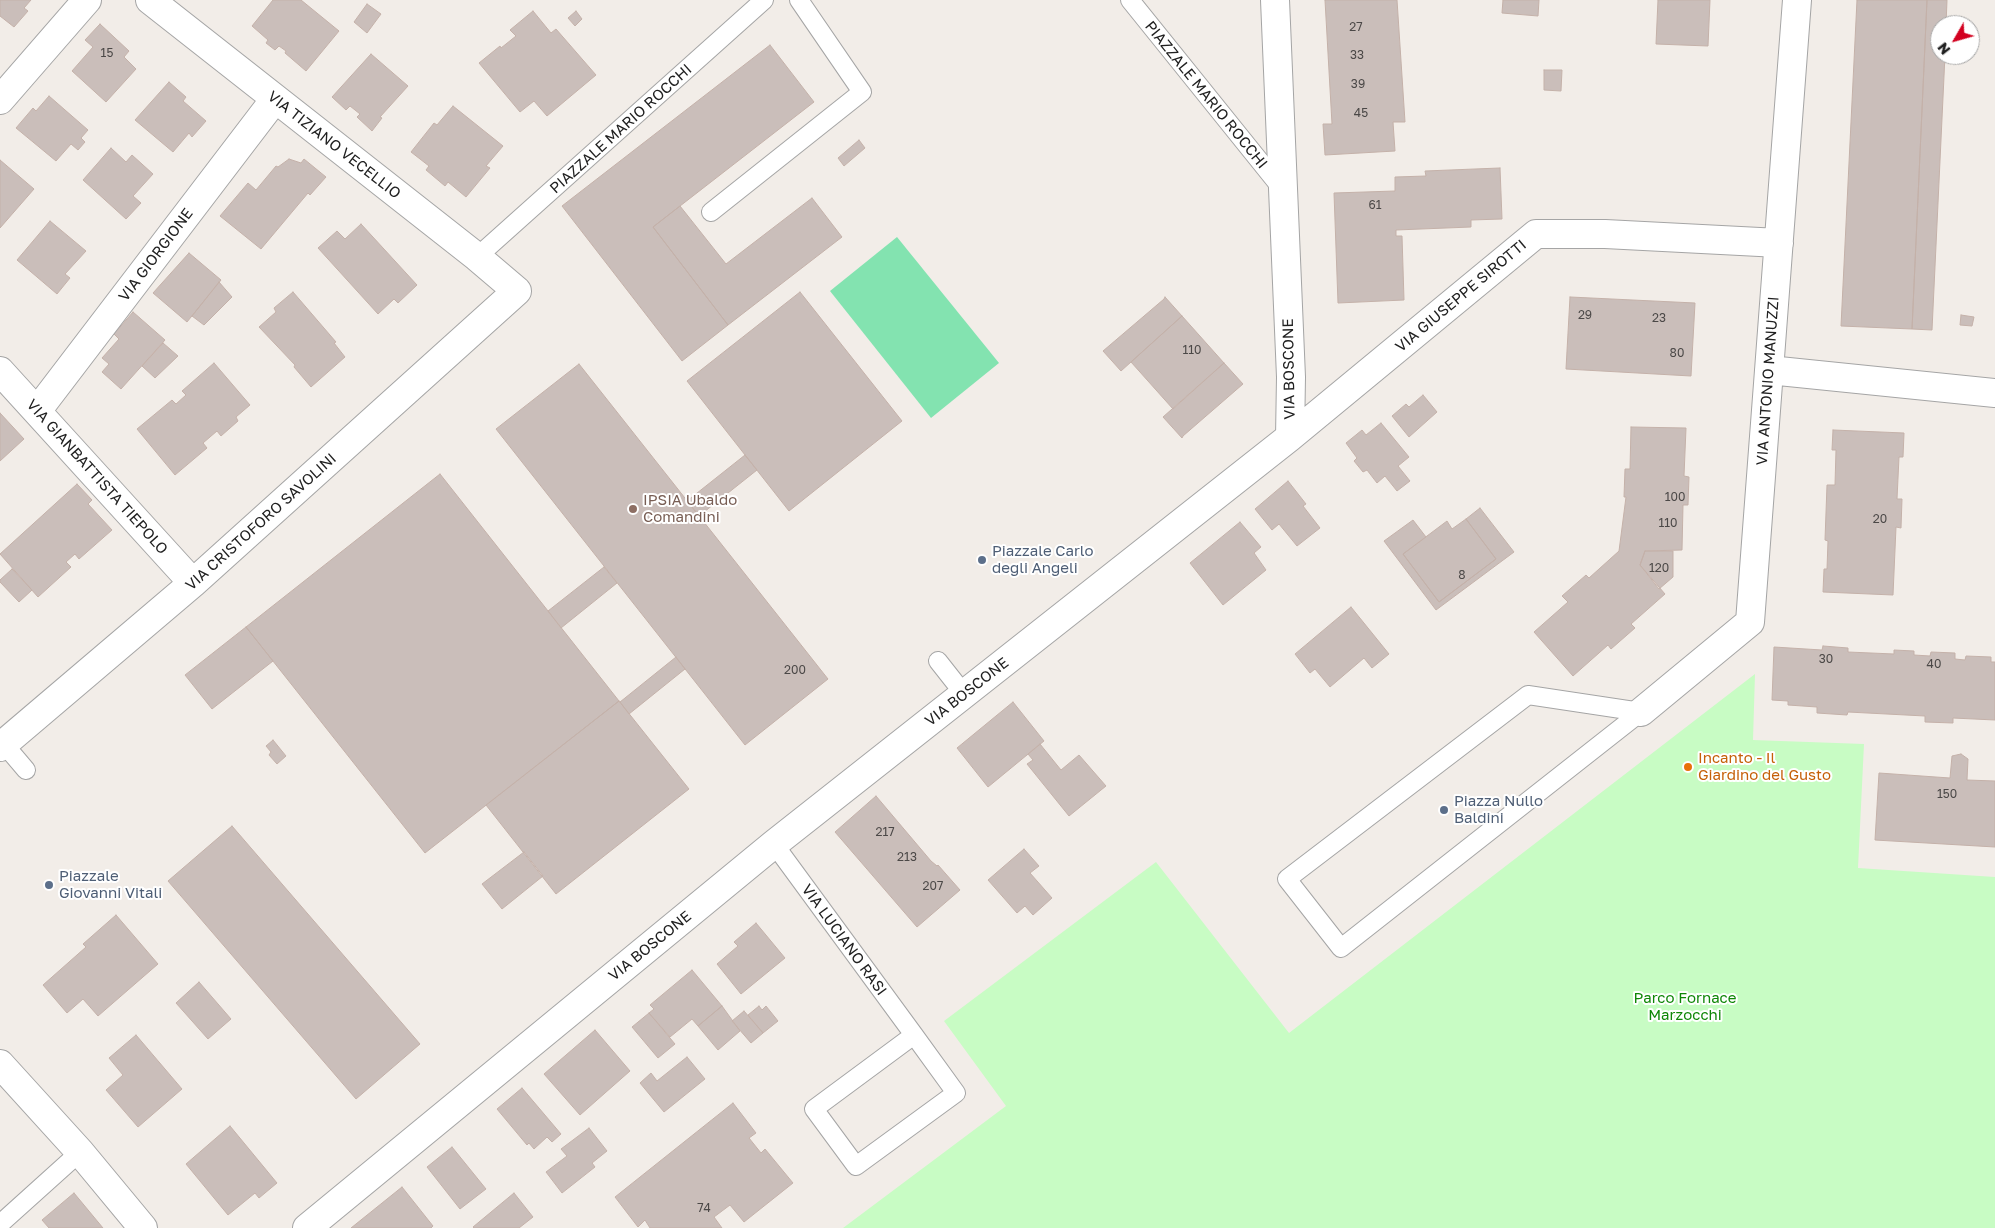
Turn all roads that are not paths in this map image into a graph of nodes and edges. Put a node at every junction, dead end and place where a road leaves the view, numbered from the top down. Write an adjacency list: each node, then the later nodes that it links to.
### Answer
1 (87, 0): 9 (street)
2 (150, 0): 8 (street, VIA TIZIANO VECELLIO)
3 (764, 0): 13 (lane, PIAZZALE MARIO ROCCHI)
4 (799, 0): 11 (lane)
5 (1130, 0): 10 (lane, PIAZZALE MARIO ROCCHI)
6 (1275, 0): 10 (street, VIA BOSCONE)
7 (1797, 0): 12 (street, VIA ANTONIO MANUZZI)
8 (275, 99): 13 (street, VIA TIZIANO VECELLIO); 18 (street, VIA GIORGIONE)
9 (0, 100)
10 (1283, 191): 19 (street, VIA BOSCONE)
11 (711, 212)
12 (1779, 243): 15 (street, VIA ANTONIO MANUZZI); 19 (street, VIA GIUSEPPE SIROTTI)
13 (477, 257): 14 (street, VIA TIZIANO VECELLIO)
14 (517, 291): 20 (street, VIA CRISTOFORO SAVOLINI)
15 (1769, 370): 17 (street); 23 (street, VIA ANTONIO MANUZZI)
16 (0, 371): 18 (street, VIA GIANBATTISTA TIEPOLO)
17 (1995, 394)
18 (37, 411): 20 (street, VIA GIANBATTISTA TIEPOLO)
19 (1290, 437): 22 (street, VIA BOSCONE)
20 (193, 583): 24 (street, VIA CRISTOFORO SAVOLINI)
21 (938, 661): 22 (lane)
22 (964, 694): 26 (street, VIA BOSCONE)
23 (1641, 712): 23 (lane)
24 (2, 746): 25 (lane)
25 (26, 770)
26 (774, 844): 27 (lane, VIA LUCIANO RASI); 32 (street, VIA BOSCONE)
27 (914, 1035): 27 (lane, VIA LUCIANO RASI)
28 (0, 1064): 29 (street)
29 (80, 1152): 30 (lane); 31 (street)
30 (0, 1224)
31 (144, 1228)
32 (307, 1228)

